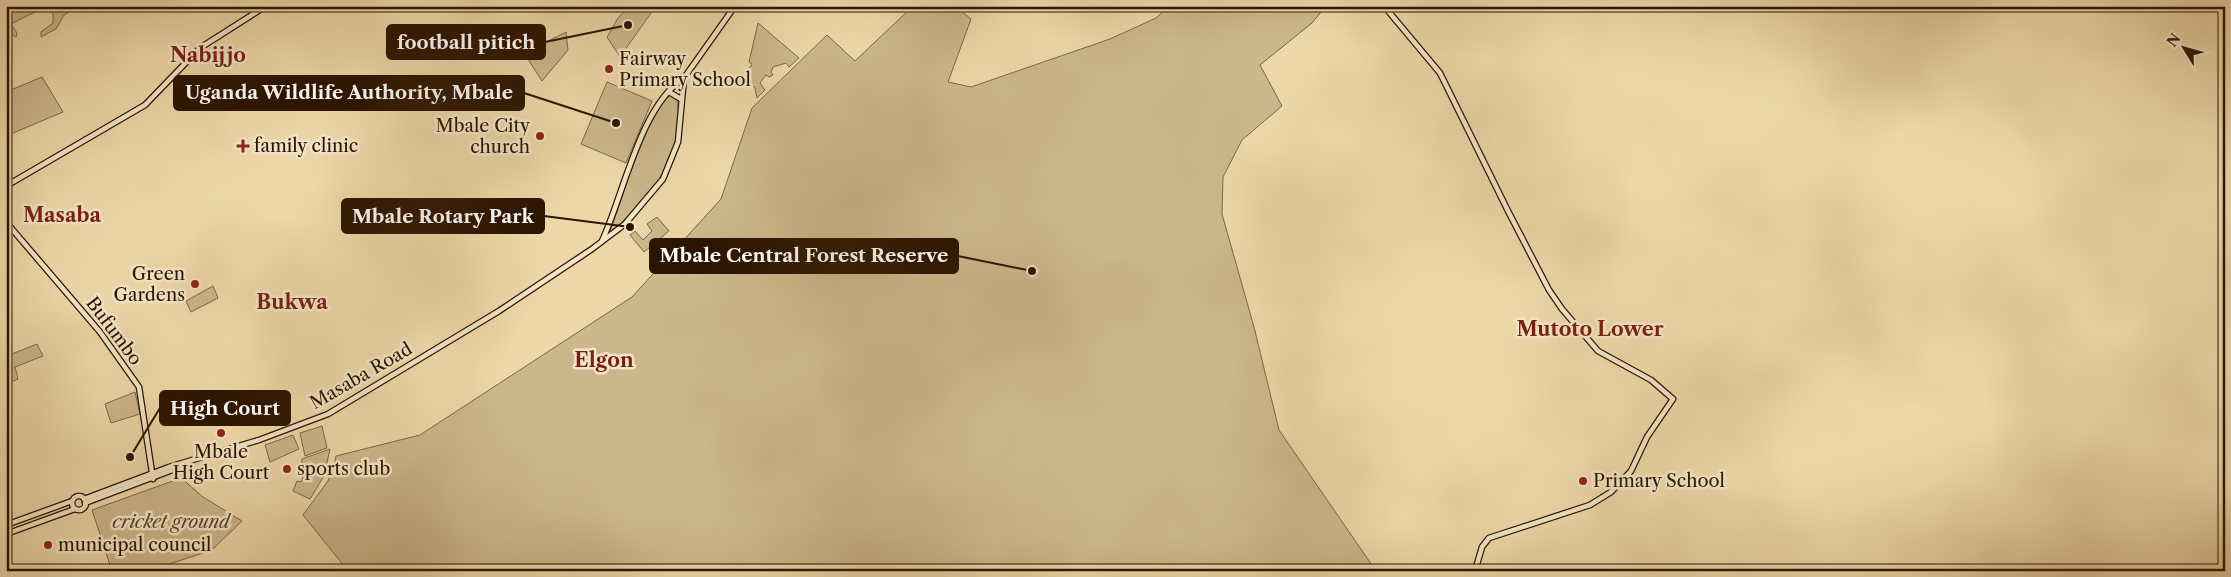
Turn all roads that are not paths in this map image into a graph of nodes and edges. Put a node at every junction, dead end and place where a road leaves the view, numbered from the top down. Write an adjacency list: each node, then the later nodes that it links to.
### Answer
1 (266, 6): 7 (street)
2 (735, 6): 4 (street)
3 (1384, 6): 18 (street)
4 (684, 78): 5 (street); 6 (street, Masaba Road)
5 (669, 92): 6 (street); 9 (street)
6 (681, 99): 9 (street, Masaba Road)
7 (6, 186)
8 (6, 222): 11 (street, Bufumbo)
9 (601, 242): 10 (street, Masaba Road)
10 (191, 462): 11 (street, Masaba Road); 12 (street)
11 (151, 473): 12 (street, Bufumbo); 14 (street, Masaba Road)
12 (152, 479): 14 (street)
13 (72, 501): 14 (street); 15 (street); 16 (street)
14 (85, 501): 15 (street)
15 (75, 509): 17 (street)
16 (6, 525)
17 (6, 534)
18 (1475, 571)

